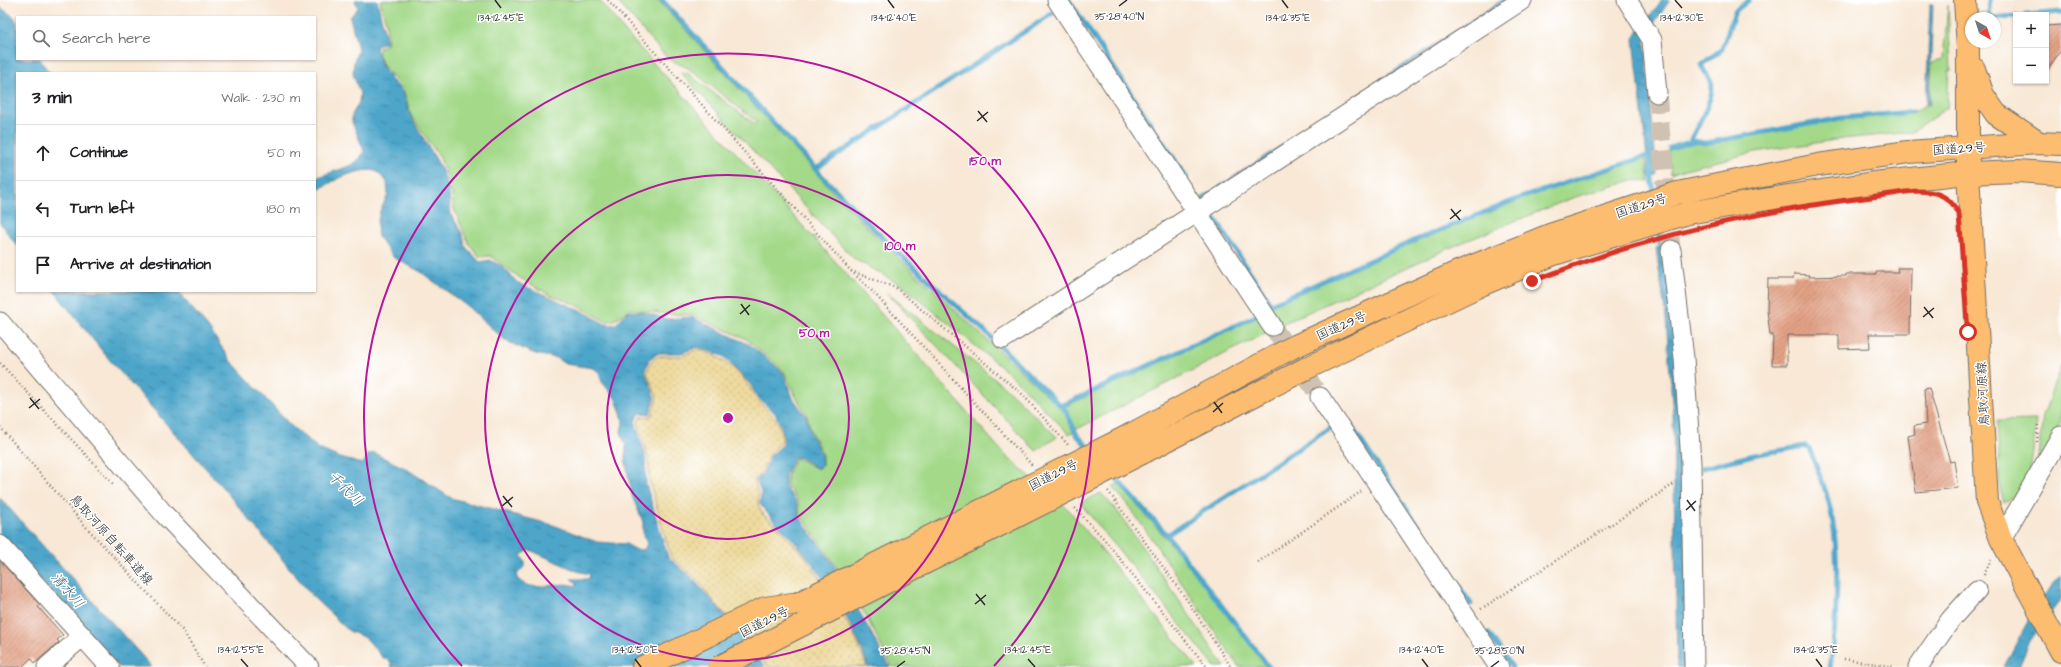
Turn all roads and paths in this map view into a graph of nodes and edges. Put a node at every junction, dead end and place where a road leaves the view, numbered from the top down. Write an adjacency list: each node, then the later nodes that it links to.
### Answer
1 (608, 0): 18 (path)
2 (1056, 0): 16 (street)
3 (1522, 0): 16 (street)
4 (1626, 0): 8 (street)
5 (1964, 0): 6 (main road, 鳥取河原線)
6 (1965, 12)
7 (1968, 48): 9 (main road); 11 (main road, 鳥取河原線)
8 (1657, 93)
9 (2039, 143): 10 (main road, 国道29号); 11 (main road, 国道29号)
10 (2061, 144)
11 (1968, 148): 12 (main road, 鳥取河原線); 31 (main road, 国道29号, bridge)
12 (1968, 173): 13 (main road, 国道29号); 27 (main road, 鳥取河原線); 42 (main road, 国道29号, bridge)
13 (2061, 174)
14 (1937, 193): 15 (path)
15 (1954, 204)
16 (1199, 213): 20 (street); 21 (street)
17 (1671, 250): 25 (street)
18 (872, 291)
19 (0, 322): 39 (street)
20 (1272, 326)
21 (1004, 339)
22 (1320, 398): 26 (street)
23 (0, 427): 38 (path, 鳥取河原自転車道線)
24 (2061, 436): 27 (street)
25 (1691, 481): 32 (path); 44 (street)
26 (1376, 482): 29 (path); 32 (street)
27 (2001, 539): 34 (main road, 鳥取河原線)
28 (0, 545): 33 (street)
29 (1258, 562)
30 (1977, 590): 46 (street)
31 (799, 603): 40 (main road); 41 (main road, 国道29号)
32 (1467, 618): 43 (street)
33 (83, 636): 36 (street); 37 (street)
34 (2061, 651)
35 (1844, 660): 45 (path)
36 (47, 667)
37 (110, 667)
38 (205, 667)
39 (309, 667)
40 (643, 667)
41 (674, 667)
42 (719, 667)
43 (1499, 667)
44 (1694, 667)
45 (1895, 667)
46 (1918, 667)

